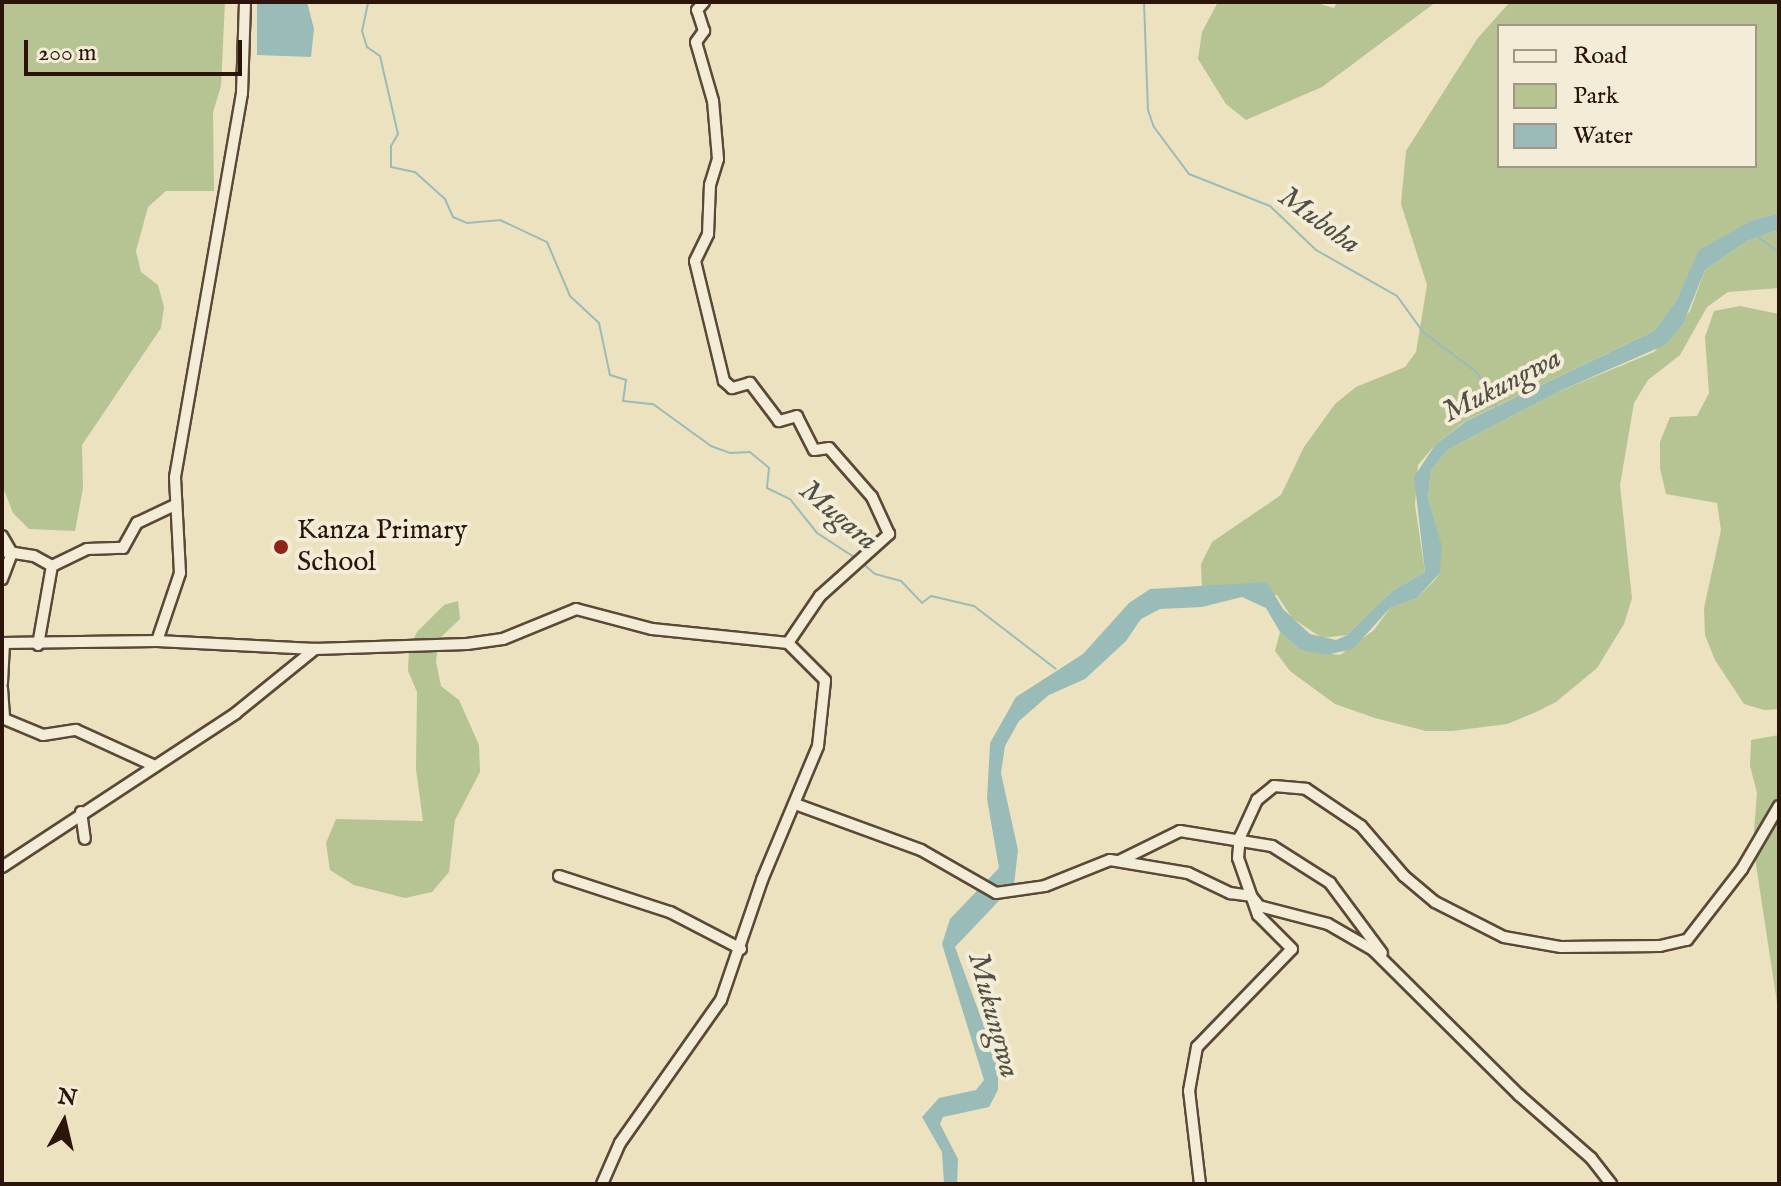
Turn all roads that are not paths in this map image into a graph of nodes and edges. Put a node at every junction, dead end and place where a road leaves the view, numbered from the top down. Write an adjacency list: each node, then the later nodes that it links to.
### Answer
1 (245, 2): 3 (street)
2 (704, 2): 10 (street)
3 (175, 505): 6 (street); 8 (street)
4 (2, 536): 5 (street)
5 (6, 550): 6 (street); 7 (street)
6 (52, 566): 11 (street)
7 (2, 579)
8 (157, 641): 11 (street); 12 (street)
9 (3, 643): 11 (street); 13 (street)
10 (788, 643): 12 (street); 16 (street)
11 (38, 645)
12 (315, 649): 15 (street)
13 (2, 685): 14 (street)
14 (3, 719): 15 (street)
15 (155, 766): 18 (street)
16 (798, 805): 21 (street); 25 (street)
17 (1779, 806): 19 (street)
18 (81, 812): 20 (street); 22 (street)
19 (1240, 837): 21 (street); 24 (street); 26 (street)
20 (85, 839)
21 (1119, 861): 24 (street)
22 (2, 867)
23 (559, 876): 25 (street)
24 (1251, 896): 26 (street); 28 (street)
25 (741, 949): 27 (street)
26 (1389, 966): 29 (street)
27 (602, 1184)
28 (1200, 1184)
29 (1611, 1184)

